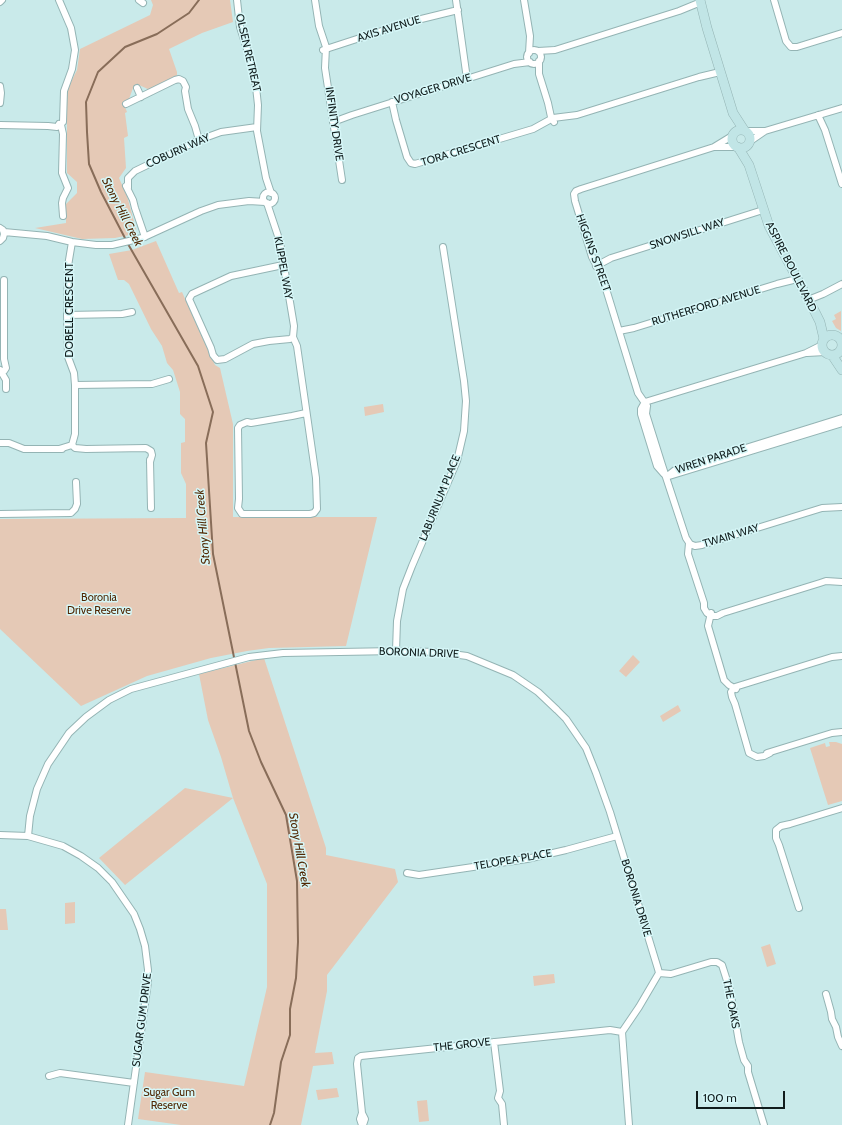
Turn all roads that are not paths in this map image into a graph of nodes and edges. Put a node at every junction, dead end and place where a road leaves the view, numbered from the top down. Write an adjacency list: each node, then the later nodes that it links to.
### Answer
1 (237, 0): 34 (street, OLSEN RETREAT)
2 (315, 0): 11 (street, INFINITY DRIVE)
3 (456, 0): 8 (street)
4 (524, 0): 10 (street)
5 (774, 0): 9 (street)
6 (59, 1): 32 (street)
7 (701, 3): 12 (street); 18 (street)
8 (458, 13): 11 (street, AXIS AVENUE); 20 (street)
9 (842, 33)
10 (530, 36): 13 (street); 14 (street)
11 (324, 48): 30 (street, INFINITY DRIVE)
12 (555, 50): 13 (street); 15 (street)
13 (537, 51): 14 (street); 15 (street)
14 (528, 54): 16 (street); 17 (street, VOYAGER DRIVE)
15 (540, 60): 16 (street); 19 (street)
16 (531, 63): 17 (street, VOYAGER DRIVE); 19 (street)
17 (514, 64): 20 (street, VOYAGER DRIVE)
18 (720, 70): 28 (street); 31 (street, TORA CRESCENT)
19 (539, 74): 31 (street)
20 (469, 78): 24 (street, VOYAGER DRIVE)
21 (0, 86): 25 (street)
22 (137, 88): 23 (street)
23 (141, 97): 26 (street); 38 (street)
24 (390, 102): 30 (street, VOYAGER DRIVE); 31 (street, TORA CRESCENT)
25 (0, 103)
26 (126, 104)
27 (842, 108): 29 (street)
28 (733, 113): 35 (street); 37 (street)
29 (820, 114): 36 (street); 44 (street)
30 (333, 119): 43 (street, INFINITY DRIVE)
31 (554, 120)
32 (59, 125): 33 (street); 47 (street)
33 (0, 126)
34 (257, 129): 38 (street, COBURN WAY); 45 (street, OLSEN RETREAT)
35 (745, 131): 36 (street); 37 (street); 39 (street)
36 (765, 131): 39 (street)
37 (733, 135): 40 (street, HIGGINS STREET); 41 (street)
38 (201, 140): 49 (street, COBURN WAY)
39 (749, 143): 41 (street); 42 (street, ASPIRE BOULEVARD)
40 (714, 147): 41 (street, HIGGINS STREET); 52 (street, HIGGINS STREET)
41 (737, 147): 42 (street, ASPIRE BOULEVARD)
42 (749, 165): 46 (street, ASPIRE BOULEVARD)
43 (342, 180)
44 (842, 184)
45 (267, 198): 49 (street); 53 (street, KLIPPEL WAY)
46 (763, 210): 52 (street, SNOWSILL WAY); 54 (street, ASPIRE BOULEVARD)
47 (63, 216)
48 (1, 232): 50 (street)
49 (147, 236): 50 (street)
50 (73, 242): 59 (street, DOBELL CRESCENT)
51 (443, 247): 85 (street, LABURNUM PLACE)
52 (595, 263): 61 (street, HIGGINS STREET)
53 (284, 266): 63 (street, KLIPPEL WAY); 63 (street)
54 (796, 277): 57 (street, ASPIRE BOULEVARD); 61 (street, RUTHERFORD AVENUE)
55 (4, 280): 67 (street)
56 (842, 284): 57 (street)
57 (809, 302): 60 (street, ASPIRE BOULEVARD)
58 (132, 312): 59 (street)
59 (68, 315): 69 (street, DOBELL CRESCENT)
60 (820, 322): 62 (street, ASPIRE BOULEVARD); 64 (street, ASPIRE BOULEVARD)
61 (619, 333): 71 (street, HIGGINS STREET)
62 (838, 337): 64 (street); 64 (street)
63 (291, 338): 72 (street)
64 (832, 348): 65 (street, ASPIRE BOULEVARD); 66 (street, ASPIRE BOULEVARD); 71 (street)
65 (842, 362)
66 (842, 370)
67 (1, 371): 70 (street)
68 (169, 379): 69 (street)
69 (75, 385): 76 (street, DOBELL CRESCENT)
70 (6, 389)
71 (646, 404): 77 (street, TWAIN WAY)
72 (306, 414): 72 (street)
73 (842, 418): 77 (street, WREN PARADE)
74 (842, 423): 77 (street, WREN PARADE)
75 (0, 443): 76 (street)
76 (73, 446): 80 (street)
77 (666, 477): 82 (street, TWAIN WAY)
78 (76, 482): 81 (street)
79 (842, 507): 82 (street, TWAIN WAY)
80 (151, 508)
81 (0, 514)
82 (691, 544): 84 (street)
83 (842, 582): 84 (street)
84 (710, 614): 87 (street)
85 (396, 651): 93 (street, BORONIA DRIVE); 94 (street, BORONIA DRIVE)
86 (842, 656): 87 (street)
87 (735, 689): 89 (street)
88 (842, 732): 89 (street)
89 (826, 735): 90 (street)
90 (842, 737)
91 (840, 809): 96 (street)
92 (0, 835): 93 (street, SUGAR GUM DRIVE)
93 (28, 836): 104 (street, SUGAR GUM DRIVE)
94 (617, 836): 95 (street, TELOPEA PLACE); 97 (street, BORONIA DRIVE)
95 (407, 873)
96 (799, 908)
97 (659, 973): 100 (street); 109 (street, THE OAKS)
98 (826, 994): 99 (street)
99 (840, 1026): 102 (street)
100 (622, 1032): 101 (street, THE GROVE); 108 (street)
101 (494, 1042): 106 (street, THE GROVE); 107 (street)
102 (842, 1045)
103 (49, 1076): 104 (street)
104 (134, 1083): 105 (street, SUGAR GUM DRIVE)
105 (128, 1125)
106 (363, 1125)
107 (504, 1125)
108 (629, 1125)
109 (764, 1125)

